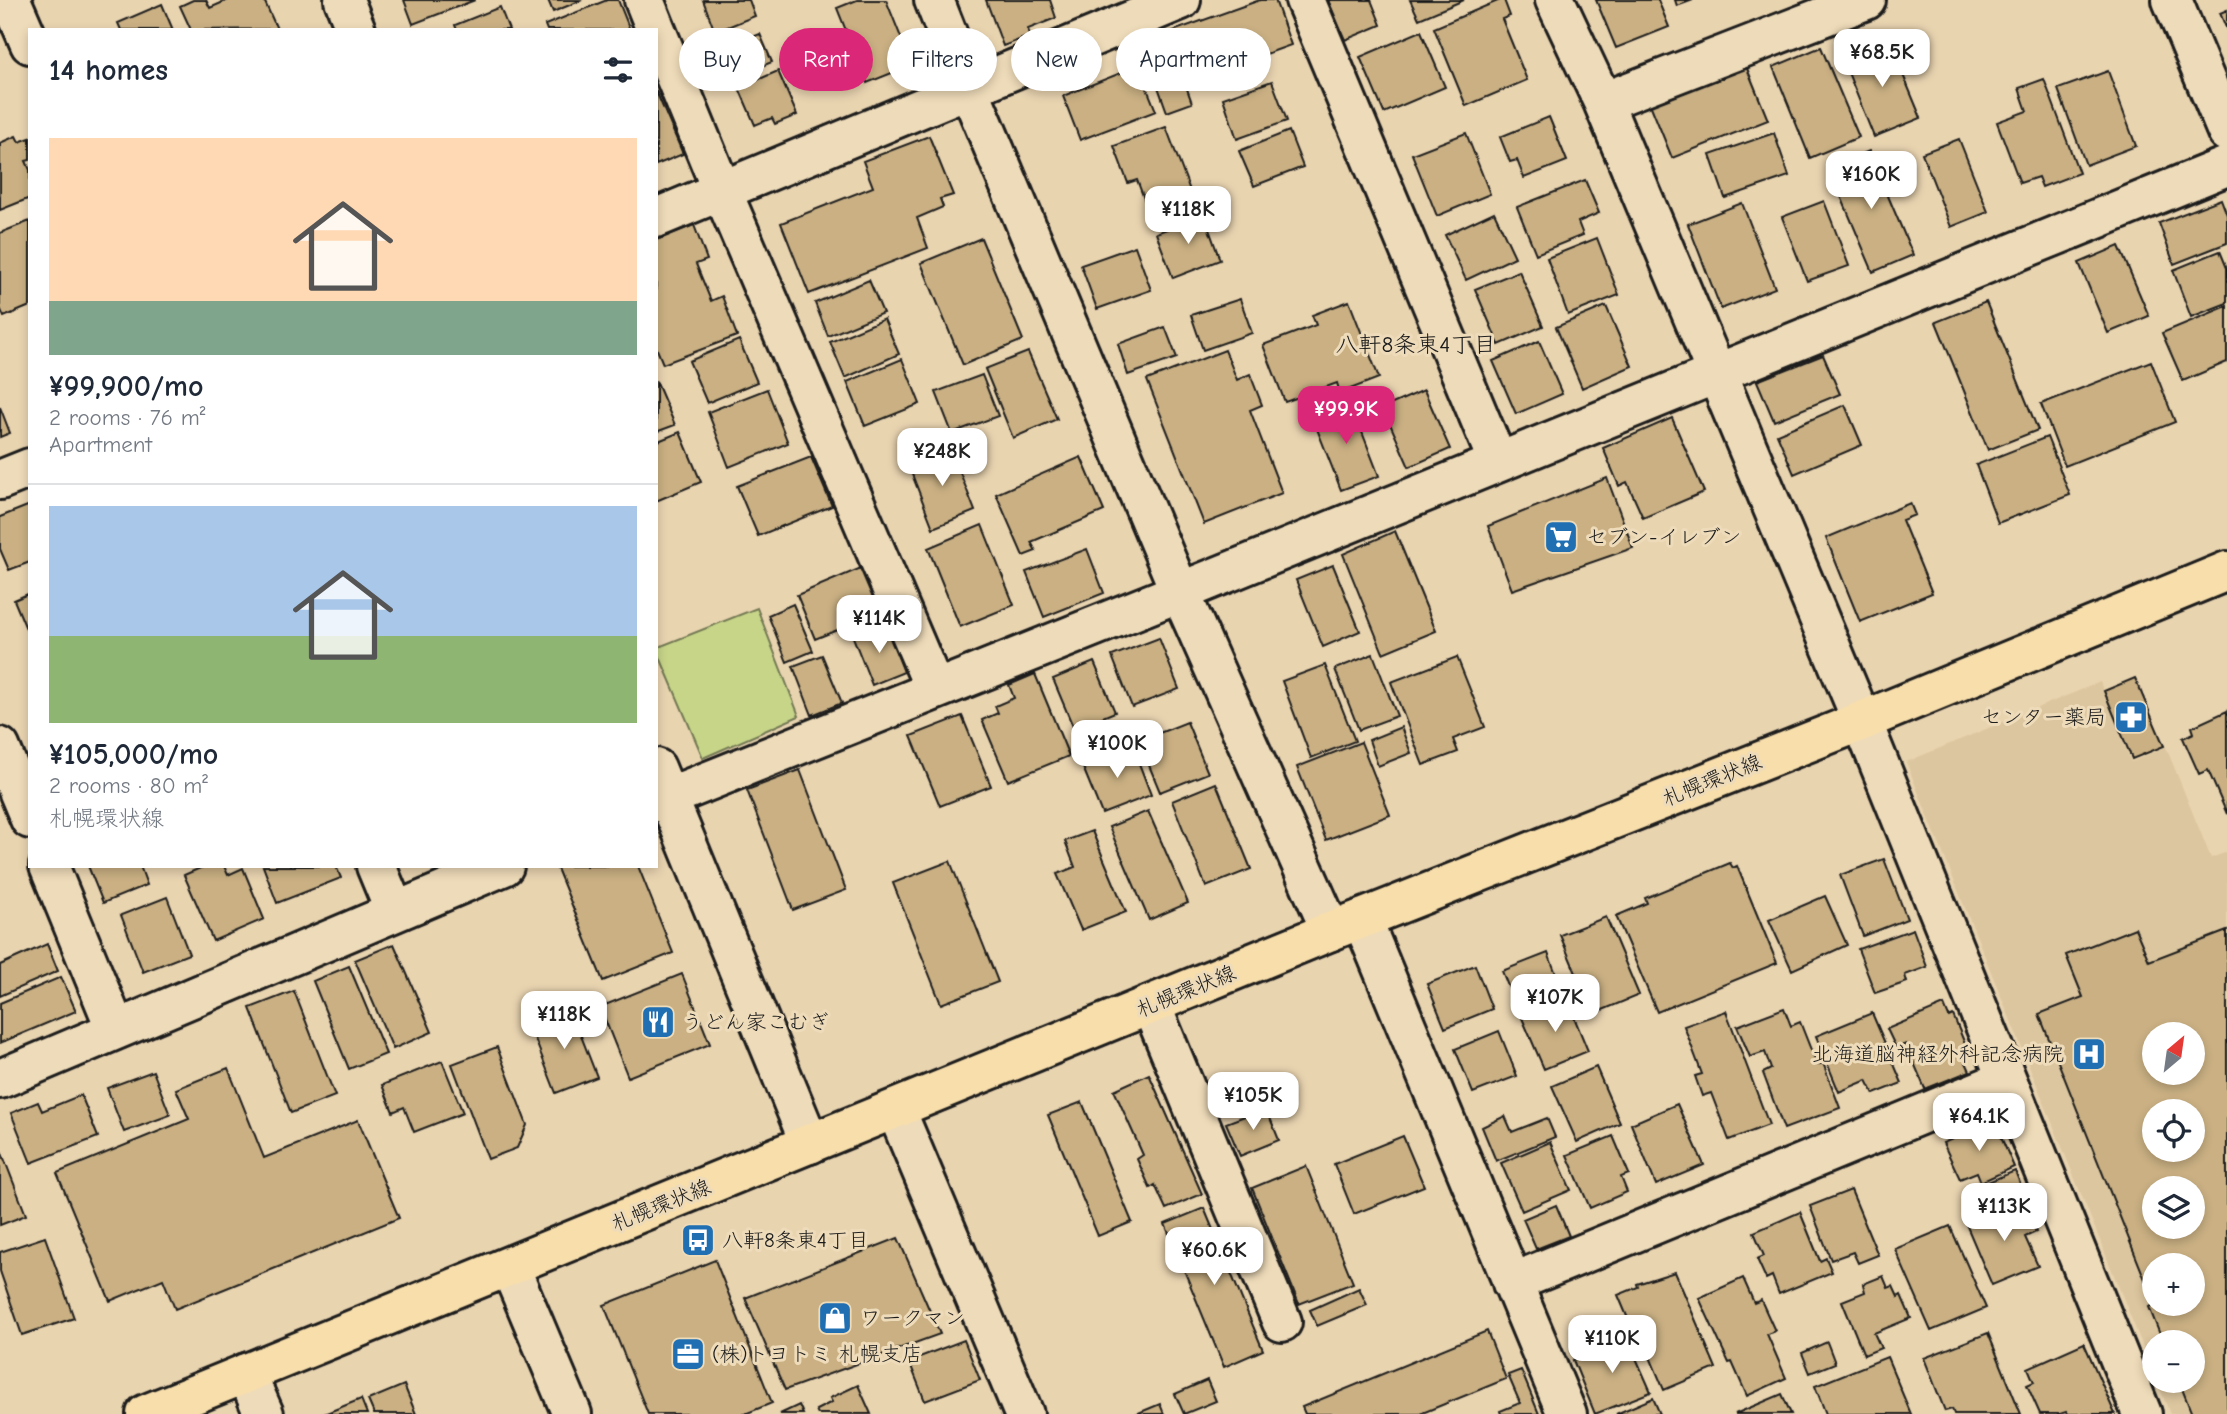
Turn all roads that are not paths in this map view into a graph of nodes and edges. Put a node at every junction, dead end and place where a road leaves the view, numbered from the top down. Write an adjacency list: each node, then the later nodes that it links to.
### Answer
1 (11, 0): 14 (street)
2 (344, 0): 10 (street)
3 (644, 0): 11 (street)
4 (934, 0): 12 (street)
5 (1181, 0): 15 (street)
6 (1305, 0): 24 (street)
7 (1555, 0): 18 (street)
8 (1866, 0): 18 (street)
9 (2172, 0): 19 (street)
10 (355, 28)
11 (655, 28)
12 (945, 28)
13 (658, 35): 21 (street)
14 (28, 39)
15 (997, 77)
16 (964, 91): 21 (street)
17 (970, 91): 28 (street)
18 (1603, 102): 23 (street)
19 (2227, 132)
20 (2227, 166): 23 (street)
21 (722, 191): 22 (street); 29 (street)
22 (658, 217)
23 (1717, 374): 24 (street); 30 (street)
24 (1498, 462): 28 (street)
25 (28, 469): 26 (street)
26 (0, 480)
27 (2227, 570): 30 (main road, 札幌環状線)
28 (1181, 592): 29 (street); 38 (street)
29 (935, 690): 32 (street)
30 (1862, 721): 38 (main road, 札幌環状線); 42 (street)
31 (0, 747): 33 (street)
32 (660, 789): 44 (street)
33 (28, 815)
34 (50, 868): 40 (street)
35 (377, 868): 37 (street)
36 (499, 868): 37 (street)
37 (396, 912): 40 (street)
38 (1347, 925): 39 (main road, 札幌環状線); 46 (street)
39 (1151, 1005): 43 (main road, 札幌環状線); 47 (street)
40 (116, 1030): 41 (street)
41 (0, 1079)
42 (2005, 1080): 46 (street); 54 (street)
43 (896, 1110): 44 (main road, 札幌環状線); 52 (street)
44 (810, 1144): 45 (main road, 札幌環状線)
45 (510, 1267): 48 (main road, 札幌環状線); 51 (street)
46 (1512, 1283): 53 (street)
47 (1282, 1322)
48 (246, 1373): 49 (main road, 札幌環状線); 50 (street)
49 (146, 1414)
50 (264, 1414)
51 (572, 1414)
52 (1024, 1414)
53 (1567, 1414)
54 (2142, 1414)

